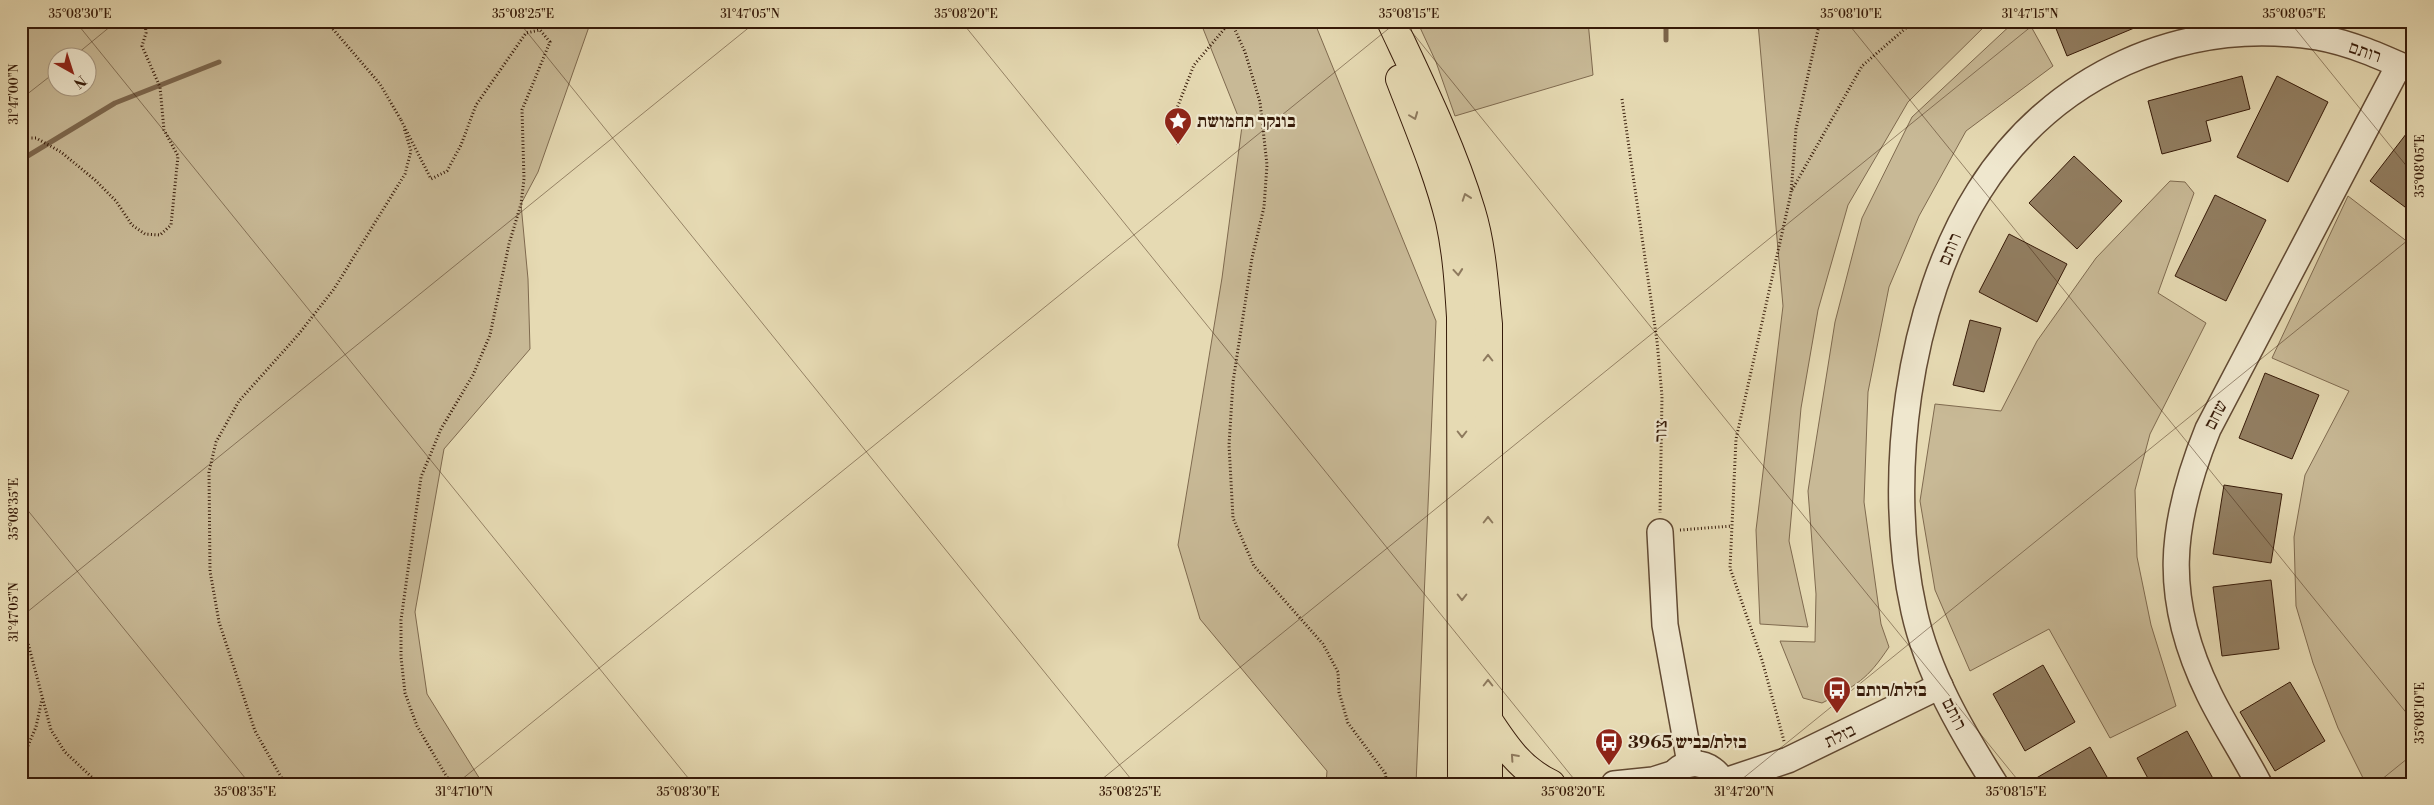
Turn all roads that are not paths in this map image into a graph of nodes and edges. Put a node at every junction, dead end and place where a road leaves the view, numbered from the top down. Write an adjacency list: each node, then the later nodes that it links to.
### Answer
1 (1378, 21): 9 (main road, one-way to 9)
2 (1390, 21): 6 (main road, one-way to 2)
3 (2406, 68): 5 (street, רותם); 14 (street, שחם)
4 (1660, 532): 7 (street)
5 (1940, 686): 8 (street, בזלת); 13 (street, רותם)
6 (1488, 720): 10 (main road); 11 (main road, one-way to 6)
7 (1679, 773): 8 (street); 12 (street)
8 (1727, 781)
9 (1462, 784)
10 (1488, 784)
11 (1551, 784)
12 (1614, 784)
13 (1996, 784)
14 (2259, 784)

